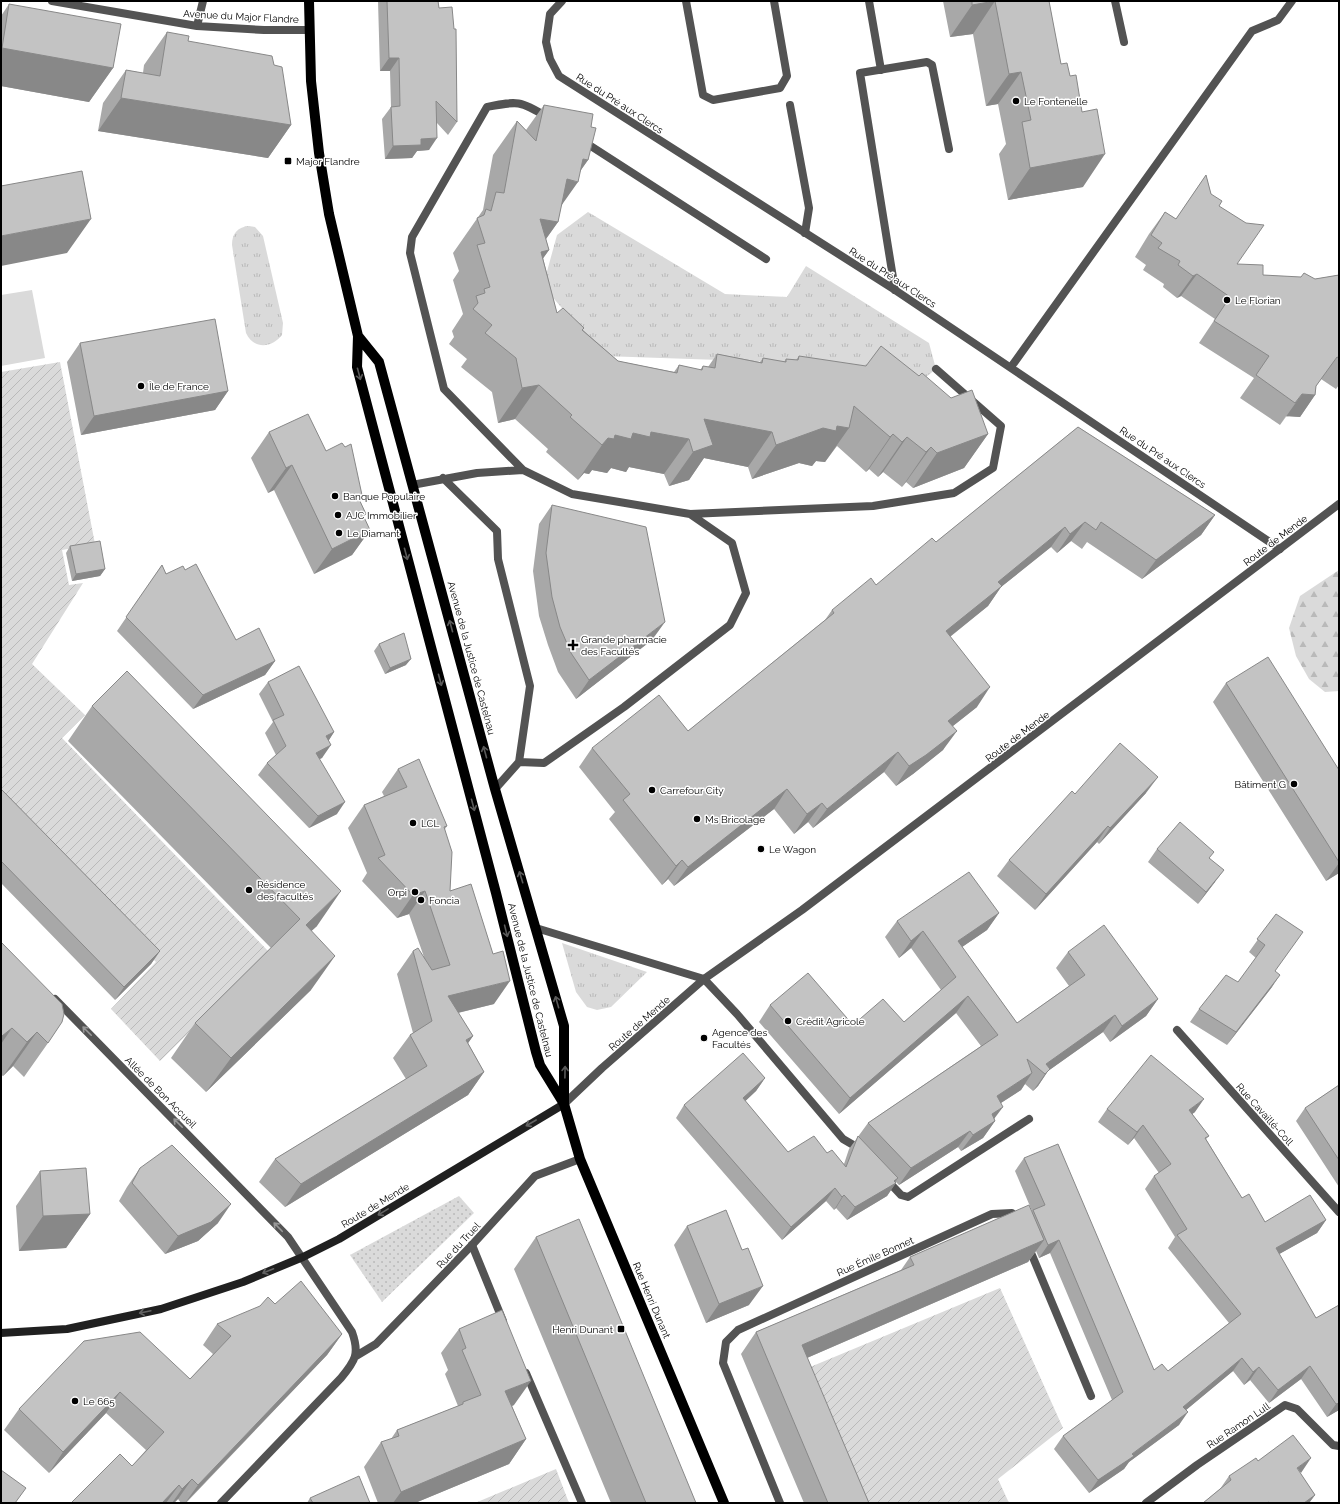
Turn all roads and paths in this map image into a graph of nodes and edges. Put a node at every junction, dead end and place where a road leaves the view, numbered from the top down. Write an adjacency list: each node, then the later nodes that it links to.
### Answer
1 (52, 1): 10 (street, Avenue du Major Flandre)
2 (203, 1): 10 (street)
3 (309, 1): 11 (main road, Avenue de la Justice de Castelnau)
4 (562, 1): 18 (street, Rue du Pré aux Clercs)
5 (686, 1): 6 (street)
6 (774, 1)
7 (869, 1): 13 (street)
8 (1116, 1): 12 (street)
9 (1292, 1): 22 (street)
10 (197, 26): 11 (street, Avenue du Major Flandre)
11 (310, 30): 21 (main road, Avenue de la Justice de Castelnau)
12 (1124, 42)
13 (881, 70): 17 (street); 20 (street)
14 (790, 105): 18 (street)
15 (554, 122): 24 (street)
16 (574, 135): 19 (street)
17 (950, 149)
18 (805, 233): 20 (street, Rue du Pré aux Clercs)
19 (766, 259)
20 (895, 290): 22 (street, Rue du Pré aux Clercs)
21 (358, 336): 26 (main road, Avenue de la Justice de Castelnau); 36 (main road, Avenue de la Justice de Castelnau, one-way to 36)
22 (1012, 367): 29 (street, Rue du Pré aux Clercs)
23 (936, 369): 28 (street)
24 (523, 470): 25 (street); 28 (street)
25 (443, 478): 26 (street); 30 (street)
26 (412, 485): 31 (main road, Avenue de la Justice de Castelnau, one-way to 26)
27 (1339, 504): 29 (street, Route de Mende)
28 (690, 514): 30 (street)
29 (1280, 549): 33 (street, Route de Mende)
30 (519, 762): 31 (street)
31 (495, 789): 32 (main road, Avenue de la Justice de Castelnau, one-way to 31)
32 (536, 928): 33 (street); 36 (main road, Avenue de la Justice de Castelnau, one-way to 32)
33 (704, 980): 36 (street, Route de Mende); 38 (street)
34 (51, 995): 43 (street, Allée de Bon Accueil, one-way to 34)
35 (1177, 1030): 41 (street, Rue Cavaillé-Coll)
36 (564, 1104): 39 (main road, Rue Henri Dunant); 43 (main road, Route de Mende, one-way to 43)
37 (1029, 1120): 40 (street)
38 (866, 1157)
39 (580, 1159): 42 (street, Rue du Truel); 52 (main road, Rue Henri Dunant)
40 (881, 1173)
41 (1339, 1212)
42 (472, 1245): 45 (street); 46 (street, Rue du Truel)
43 (303, 1257): 44 (main road, Route de Mende, one-way to 44); 46 (street)
44 (1, 1332)
45 (508, 1332)
46 (356, 1356): 50 (street, Rue du Truel)
47 (523, 1368): 51 (street)
48 (1091, 1396): 53 (street, Rue Émile Bonnet)
49 (1339, 1446): 54 (street, Rue Ramon Lull)
50 (221, 1503)
51 (582, 1503)
52 (724, 1503)
53 (780, 1503)
54 (1146, 1503)

